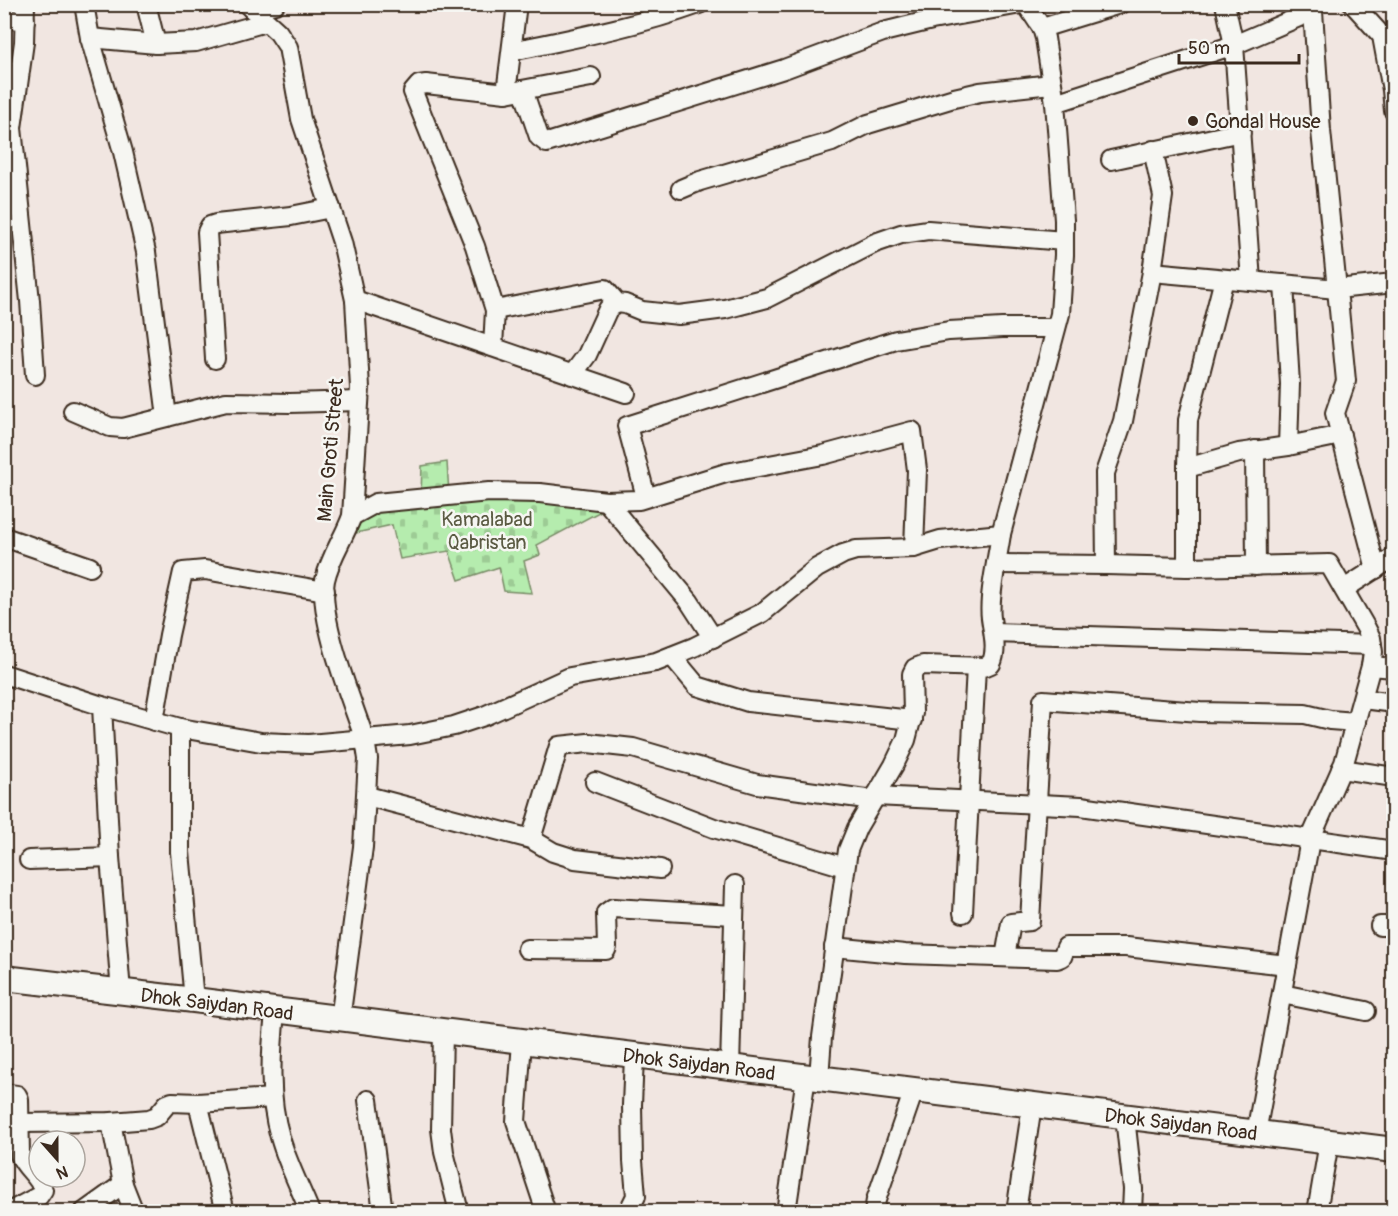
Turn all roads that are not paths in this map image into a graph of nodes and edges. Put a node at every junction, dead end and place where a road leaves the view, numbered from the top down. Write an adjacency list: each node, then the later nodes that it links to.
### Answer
1 (84, 4): 18 (street)
2 (146, 4): 19 (street)
3 (275, 4): 12 (street)
4 (517, 4): 21 (street)
5 (699, 4): 21 (street)
6 (1021, 4): 24 (street)
7 (1026, 4): 17 (street)
8 (1120, 4): 17 (street)
9 (1225, 4): 20 (street)
10 (1330, 4): 13 (street)
11 (1353, 4): 26 (street)
12 (250, 7): 16 (street, Main Groti Street)
13 (1311, 8): 20 (street); 38 (street)
14 (25, 12): 15 (street); 45 (street)
15 (4, 19)
16 (266, 21): 19 (street); 31 (street, Main Groti Street)
17 (1042, 28): 23 (street)
18 (90, 38): 19 (street); 50 (street)
19 (156, 44)
20 (1234, 45): 25 (street); 27 (street)
21 (512, 51): 24 (street)
22 (591, 77): 24 (street)
23 (1051, 84): 25 (street); 30 (street)
24 (514, 91): 41 (street)
25 (1055, 103): 32 (street)
26 (1394, 111)
27 (1241, 132): 28 (street); 35 (street)
28 (1153, 150): 29 (street); 33 (street)
29 (1111, 160)
30 (681, 189)
31 (331, 208): 39 (street, Main Groti Street); 44 (street)
32 (1064, 241): 40 (street); 42 (street)
33 (1152, 272): 34 (street); 63 (street)
34 (1224, 279): 35 (street); 54 (street)
35 (1251, 281): 37 (street)
36 (1394, 283): 38 (street)
37 (1284, 284): 38 (street); 52 (street)
38 (1337, 289): 51 (street)
39 (355, 300): 43 (street); 48 (street, Main Groti Street)
40 (617, 303): 41 (street); 46 (street)
41 (495, 310): 43 (street)
42 (1055, 328): 55 (street); 58 (street)
43 (493, 347): 46 (street)
44 (215, 360)
45 (36, 375)
46 (572, 375): 47 (street)
47 (626, 393)
48 (359, 400): 50 (street); 57 (street, Main Groti Street)
49 (74, 411): 50 (street)
50 (167, 417)
51 (1341, 435): 52 (street); 67 (street)
52 (1288, 446): 53 (street)
53 (1256, 450): 54 (street); 64 (street)
54 (1187, 468): 66 (street)
55 (646, 497): 56 (street); 60 (street)
56 (606, 501): 57 (street); 71 (street)
57 (352, 516): 69 (street, Main Groti Street)
58 (1001, 534): 60 (street); 62 (street)
59 (4, 537): 65 (street)
60 (914, 548): 71 (street)
61 (1394, 557): 67 (street)
62 (996, 564): 63 (street); 70 (street)
63 (1106, 565): 66 (street)
64 (1256, 566): 66 (street); 68 (street)
65 (90, 567)
66 (1187, 567)
67 (1376, 569): 68 (street)
68 (1344, 589): 72 (street)
69 (325, 591): 82 (street); 85 (street, Main Groti Street)
70 (994, 633): 72 (street); 75 (street)
71 (713, 638): 73 (street)
72 (1372, 645): 74 (street)
73 (672, 656): 81 (street); 85 (street)
74 (1371, 666): 76 (street); 78 (street)
75 (976, 667): 81 (street); 91 (street)
76 (1394, 668)
77 (4, 674): 80 (street)
78 (1363, 699): 79 (street); 83 (street)
79 (1394, 703)
80 (102, 706): 82 (street); 96 (street)
81 (912, 720): 90 (street)
82 (154, 721): 84 (street)
83 (1356, 722): 86 (street); 92 (street)
84 (180, 728): 85 (street); 110 (street)
85 (365, 740): 89 (street, Main Groti Street)
86 (1341, 769): 87 (street); 94 (street)
87 (1394, 777)
88 (595, 782): 98 (street)
89 (366, 796): 93 (street); 113 (street, Main Groti Street)
90 (874, 798): 91 (street); 93 (street); 98 (street)
91 (968, 800): 92 (street); 101 (street)
92 (1036, 803): 94 (street); 105 (street)
93 (531, 840): 99 (street)
94 (1310, 840): 95 (street); 106 (street)
95 (1394, 851)
96 (110, 857): 97 (street); 108 (street)
97 (29, 860)
98 (845, 867): 103 (street)
99 (660, 869)
100 (735, 885): 102 (street)
101 (963, 913)
102 (734, 915): 104 (street); 117 (street)
103 (834, 947): 105 (street); 118 (street)
104 (527, 949)
105 (1005, 957): 106 (street)
106 (1287, 965): 109 (street)
107 (4, 978): 108 (main road, Dhok Saiydan Road)
108 (121, 992): 110 (main road, Dhok Saiydan Road)
109 (1282, 994): 111 (street); 128 (street)
110 (194, 1000): 112 (main road, Dhok Saiydan Road)
111 (1366, 1011)
112 (275, 1012): 113 (main road, Dhok Saiydan Road); 121 (street)
113 (340, 1020): 114 (main road, Dhok Saiydan Road)
114 (443, 1032): 115 (main road, Dhok Saiydan Road); 138 (street)
115 (522, 1042): 116 (main road, Dhok Saiydan Road); 139 (street)
116 (634, 1056): 117 (main road, Dhok Saiydan Road); 140 (street)
117 (730, 1068): 118 (main road, Dhok Saiydan Road)
118 (813, 1078): 119 (main road, Dhok Saiydan Road); 141 (street)
119 (914, 1090): 124 (main road, Dhok Saiydan Road); 142 (street)
120 (4, 1093): 127 (street)
121 (272, 1098): 123 (street); 136 (street)
122 (368, 1100): 137 (street)
123 (198, 1103): 126 (street); 135 (street)
124 (1032, 1105): 125 (main road, Dhok Saiydan Road); 143 (street)
125 (1125, 1117): 128 (main road, Dhok Saiydan Road); 144 (street)
126 (111, 1122): 127 (street); 131 (street)
127 (20, 1123): 132 (street)
128 (1256, 1133): 129 (main road, Dhok Saiydan Road)
129 (1329, 1142): 130 (main road, Dhok Saiydan Road); 145 (street)
130 (1394, 1150)
131 (123, 1184): 133 (street); 134 (street)
132 (9, 1212)
133 (84, 1212)
134 (134, 1212)
135 (225, 1212)
136 (310, 1212)
137 (382, 1212)
138 (459, 1212)
139 (546, 1212)
140 (628, 1212)
141 (786, 1212)
142 (874, 1212)
143 (1016, 1212)
144 (1132, 1212)
145 (1317, 1212)

